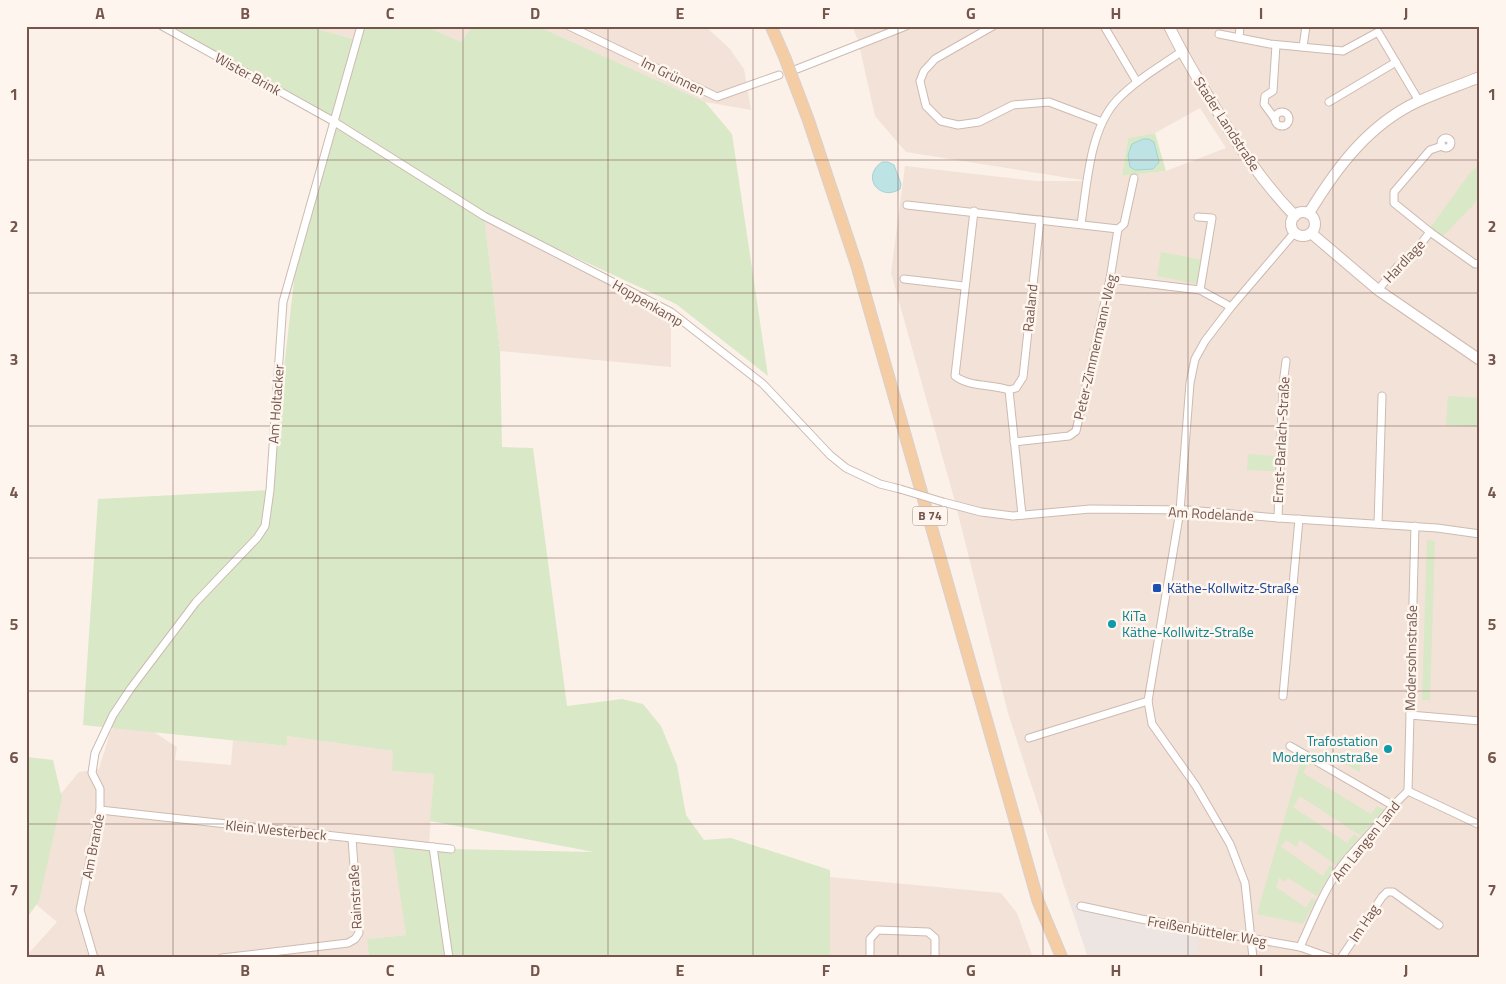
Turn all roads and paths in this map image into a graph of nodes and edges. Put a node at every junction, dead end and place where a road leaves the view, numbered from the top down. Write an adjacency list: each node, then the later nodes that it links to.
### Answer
1 (162, 26): 25 (street, Wister Brink)
2 (361, 26): 25 (street, Am Holtacker)
3 (569, 26): 19 (street, Im Grünnen)
4 (771, 26): 18 (main road, B 74, bridge)
5 (906, 26): 18 (street)
6 (993, 26): 26 (street)
7 (1104, 26): 21 (street)
8 (1169, 26): 16 (street, Stader Landstraße)
9 (1240, 26): 13 (street)
10 (1306, 26): 15 (street)
11 (1380, 29): 15 (street); 17 (street)
12 (1219, 34): 13 (street)
13 (1239, 38): 14 (street)
14 (1276, 45): 15 (street); 24 (street)
15 (1303, 48)
16 (1181, 52): 21 (street); 33 (street, Stader Landstraße)
17 (1396, 62): 22 (street); 23 (street)
18 (794, 73): 83 (main road, B 74)
19 (779, 75)
20 (1480, 78): 22 (street)
21 (1137, 82): 26 (street)
22 (1419, 101): 31 (street)
23 (1329, 102)
24 (1275, 119)
25 (334, 121): 52 (street, Hoppenkamp, bridge); 64 (street, Am Holtacker)
26 (1102, 122): 35 (street)
27 (1442, 146): 38 (street, Hardlage)
28 (1134, 178): 36 (street, Peter-Zimmermann-Weg)
29 (907, 205): 30 (street)
30 (974, 211): 34 (street); 43 (street)
31 (1309, 213): 33 (street); 39 (street)
32 (1198, 216): 44 (street)
33 (1295, 216): 37 (street)
34 (1040, 220): 35 (street); 49 (street, Raaland)
35 (1081, 224): 36 (street)
36 (1118, 229): 42 (street, Peter-Zimmermann-Weg)
37 (1295, 232): 39 (street); 46 (street)
38 (1430, 232): 40 (street, Hardlage); 45 (street, Hardlage)
39 (1311, 233): 45 (street)
40 (1480, 263)
41 (904, 279): 43 (street)
42 (1110, 279): 44 (street); 51 (street, Peter-Zimmermann-Weg)
43 (964, 286): 49 (street)
44 (1200, 290): 46 (street)
45 (1378, 290): 47 (street)
46 (1231, 307): 53 (street)
47 (1480, 360)
48 (1286, 361): 55 (street, Ernst-Barlach-Straße)
49 (1009, 390): 51 (street)
50 (1382, 396): 57 (street)
51 (1014, 442): 54 (street)
52 (944, 502): 54 (street, Am Rodelande)
53 (1180, 511): 54 (street, Am Rodelande); 55 (street, Am Rodelande); 61 (street)
54 (1022, 516)
55 (1278, 518): 56 (street, Am Rodelande)
56 (1299, 520): 57 (street, Am Rodelande); 60 (street)
57 (1378, 524): 58 (street, Am Rodelande)
58 (1415, 526): 59 (street, Am Rodelande); 62 (street, Modersohnstraße)
59 (1479, 531)
60 (1283, 696)
61 (1148, 701): 65 (street); 76 (street)
62 (1410, 715): 63 (street); 67 (street, Modersohnstraße)
63 (1480, 721)
64 (103, 735): 69 (street, Am Brande)
65 (1030, 738)
66 (1290, 746): 68 (street)
67 (1408, 791): 68 (street, Am Langen Land); 70 (street)
68 (1392, 805): 77 (street, Am Langen Land)
69 (100, 810): 71 (street, Klein Westerbeck); 78 (street, Am Brande)
70 (1480, 825)
71 (352, 839): 72 (street, Klein Westerbeck); 79 (street, Rainstraße)
72 (433, 848): 73 (street, Klein Westerbeck); 80 (street)
73 (451, 849)
74 (1081, 906): 76 (street, Freißenbütteler Weg)
75 (1440, 925): 86 (street, Im Hag)
76 (1252, 940): 77 (street, Freißenbütteler Weg); 84 (street)
77 (1300, 947): 85 (street, Freißenbütteler Weg)
78 (94, 958)
79 (222, 958)
80 (449, 958)
81 (870, 958): 82 (street)
82 (934, 958)
83 (1062, 958)
84 (1253, 958)
85 (1331, 958)
86 (1340, 958)

